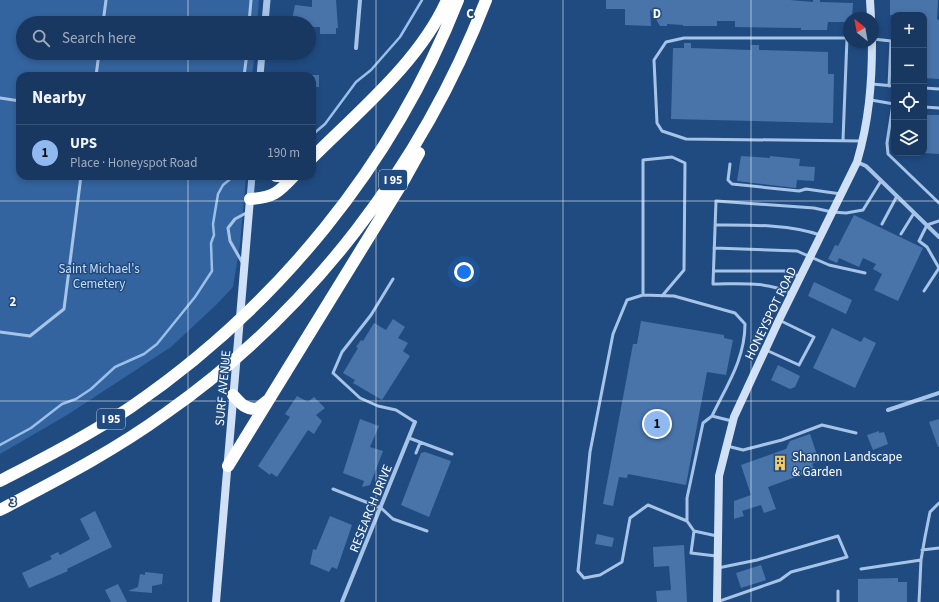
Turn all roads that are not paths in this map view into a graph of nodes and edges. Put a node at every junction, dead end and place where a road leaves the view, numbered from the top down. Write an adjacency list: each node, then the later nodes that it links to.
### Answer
1 (106, 0): 10 (lane)
2 (251, 0): 11 (lane)
3 (267, 0): 12 (street)
4 (360, 0): 15 (street)
5 (447, 0): 39 (highway)
6 (458, 0): 87 (highway, I 95)
7 (486, 0): 24 (highway, I 95)
8 (870, 0): 9 (main road)
9 (871, 12)
10 (104, 16)
11 (250, 16)
12 (266, 16)
13 (843, 38): 37 (lane)
14 (879, 40): 26 (lane)
15 (356, 48)
16 (848, 48): 37 (lane)
17 (872, 48): 25 (main road, HONEYSPOT ROAD)
18 (98, 60): 21 (lane)
19 (246, 60): 22 (lane)
20 (261, 60): 23 (street)
21 (97, 72)
22 (245, 72)
23 (260, 72)
24 (454, 74): 75 (highway); 91 (highway, I 95)
25 (872, 84): 26 (lane); 31 (main road, HONEYSPOT ROAD)
26 (889, 86)
27 (927, 88): 28 (lane)
28 (939, 89)
29 (0, 98): 30 (lane)
30 (16, 100)
31 (871, 100): 32 (lane); 38 (main road, HONEYSPOT ROAD)
32 (891, 104)
33 (927, 107): 34 (lane)
34 (939, 108)
35 (891, 116): 36 (lane)
36 (888, 133): 48 (lane)
37 (843, 140): 38 (lane)
38 (863, 141): 40 (main road, HONEYSPOT ROAD)
39 (316, 154)
40 (857, 162): 45 (street); 46 (main road, HONEYSPOT ROAD)
41 (730, 164): 46 (lane)
42 (80, 180): 71 (lane)
43 (252, 180): 49 (street, SURF AVENUE)
44 (290, 180): 49 (highway)
45 (881, 181): 47 (street); 50 (lane)
46 (841, 194): 50 (main road, HONEYSPOT ROAD)
47 (897, 196): 51 (street); 53 (lane)
48 (939, 204)
49 (250, 205): 61 (main road, SURF AVENUE); 61 (lane)
50 (832, 212): 54 (lane); 57 (main road, HONEYSPOT ROAD)
51 (914, 213): 55 (street); 56 (lane)
52 (939, 221): 55 (lane)
53 (882, 224)
54 (715, 225): 57 (lane); 59 (lane)
55 (927, 225): 58 (street); 66 (lane)
56 (901, 234)
57 (820, 236): 60 (main road, HONEYSPOT ROAD)
58 (939, 237)
59 (714, 248): 60 (lane); 62 (lane)
60 (811, 255): 63 (lane); 64 (main road, HONEYSPOT ROAD)
61 (244, 266): 74 (main road, SURF AVENUE)
62 (714, 271): 64 (lane); 67 (lane)
63 (866, 273)
64 (801, 276): 67 (main road, HONEYSPOT ROAD)
65 (392, 279): 79 (lane)
66 (924, 291)
67 (792, 294): 70 (main road, HONEYSPOT ROAD)
68 (643, 295): 69 (lane); 69 (lane); 92 (lane)
69 (662, 296): 77 (lane)
70 (779, 320): 72 (main road, HONEYSPOT ROAD); 72 (lane)
71 (0, 332)
72 (766, 350): 78 (main road, HONEYSPOT ROAD)
73 (939, 393): 76 (street)
74 (233, 395): 75 (highway); 86 (main road, SURF AVENUE)
75 (270, 399): 86 (highway)
76 (888, 410)
77 (712, 416): 78 (lane); 92 (lane)
78 (733, 421): 83 (main road, HONEYSPOT ROAD)
79 (415, 422): 81 (street, RESEARCH DRIVE)
80 (856, 433): 83 (lane)
81 (409, 438): 82 (lane); 90 (street, RESEARCH DRIVE)
82 (420, 442): 84 (lane); 85 (lane)
83 (727, 446): 95 (main road, HONEYSPOT ROAD)
84 (416, 453)
85 (452, 454)
86 (228, 466): 103 (main road, SURF AVENUE)
87 (0, 481)
88 (333, 489): 90 (lane)
89 (939, 503): 97 (lane)
90 (381, 508): 93 (lane); 104 (street, RESEARCH DRIVE)
91 (0, 510)
92 (688, 521): 94 (lane)
93 (427, 531)
94 (694, 531): 95 (lane); 98 (lane)
95 (718, 536): 98 (main road, HONEYSPOT ROAD)
96 (939, 548): 97 (lane)
97 (922, 550): 99 (lane)
98 (718, 556): 100 (main road, HONEYSPOT ROAD)
99 (920, 560): 101 (lane); 107 (lane)
100 (718, 568): 105 (main road, HONEYSPOT ROAD); 105 (lane)
101 (861, 569)
102 (838, 591): 106 (lane)
103 (216, 602)
104 (342, 602)
105 (717, 602)
106 (838, 602)
107 (919, 602)

